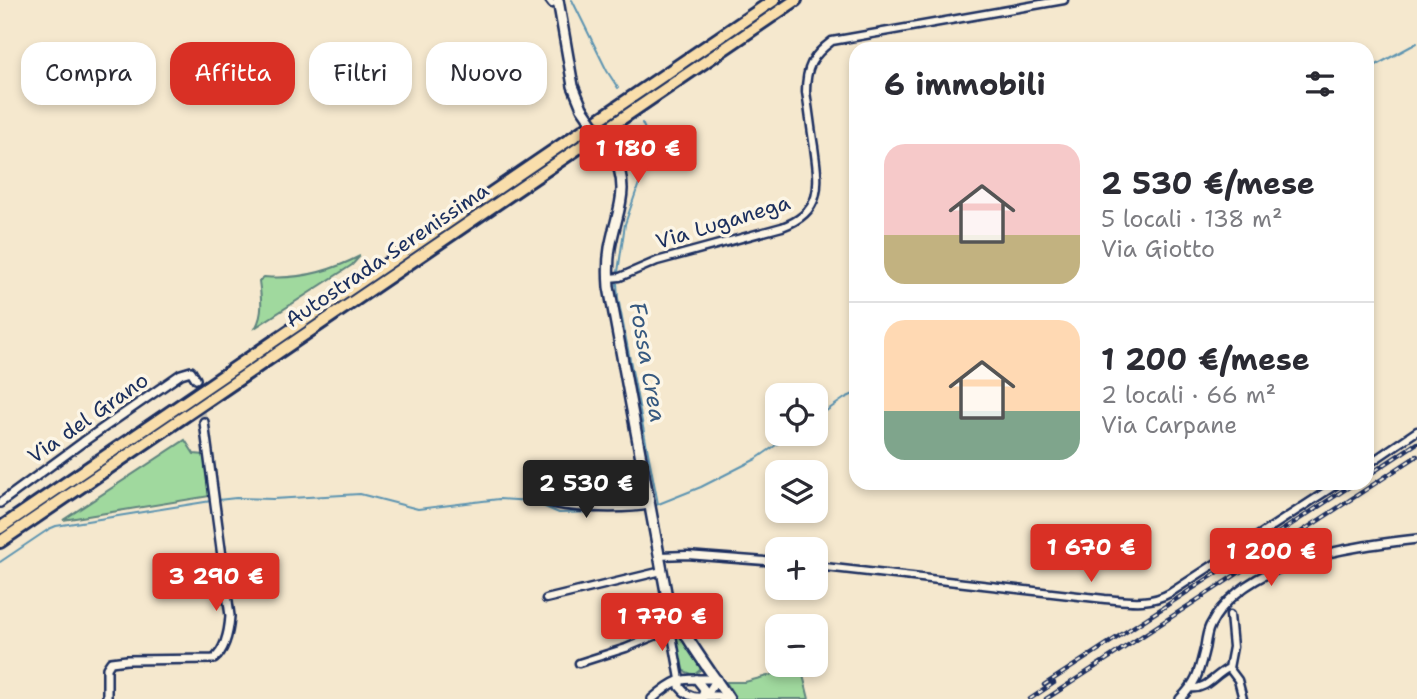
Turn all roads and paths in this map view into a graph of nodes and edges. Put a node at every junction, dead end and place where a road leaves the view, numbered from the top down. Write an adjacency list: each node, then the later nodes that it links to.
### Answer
1 (774, 0): 14 (highway, Autostrada Serenissima)
2 (796, 0): 16 (highway, Autostrada Serenissima)
3 (1064, 0): 5 (street, Via Luganega)
4 (553, 1): 5 (main road, bridge)
5 (609, 278): 13 (main road)
6 (196, 379): 12 (street, Via del Grano)
7 (204, 422): 31 (street)
8 (1417, 431): 9 (street)
9 (1374, 460)
10 (1328, 490): 19 (street)
11 (526, 494): 13 (street)
12 (0, 503)
13 (650, 505): 17 (main road)
14 (0, 528)
15 (1417, 539): 29 (street)
16 (0, 542)
17 (659, 556): 18 (street); 20 (main road)
18 (765, 561)
19 (828, 567)
20 (662, 570): 21 (street); 23 (main road)
21 (545, 599)
22 (1230, 615): 25 (street)
23 (703, 659): 26 (street); 27 (main road)
24 (579, 663): 28 (street)
25 (1229, 668): 29 (street); 36 (street)
26 (696, 679): 27 (street); 28 (street); 30 (street)
27 (717, 679): 30 (street); 34 (main road)
28 (680, 680): 30 (street); 32 (street)
29 (1191, 688): 35 (street)
30 (703, 697): 33 (street)
31 (107, 699)
32 (652, 699)
33 (723, 699)
34 (729, 699)
35 (1180, 699)
36 (1243, 699)

